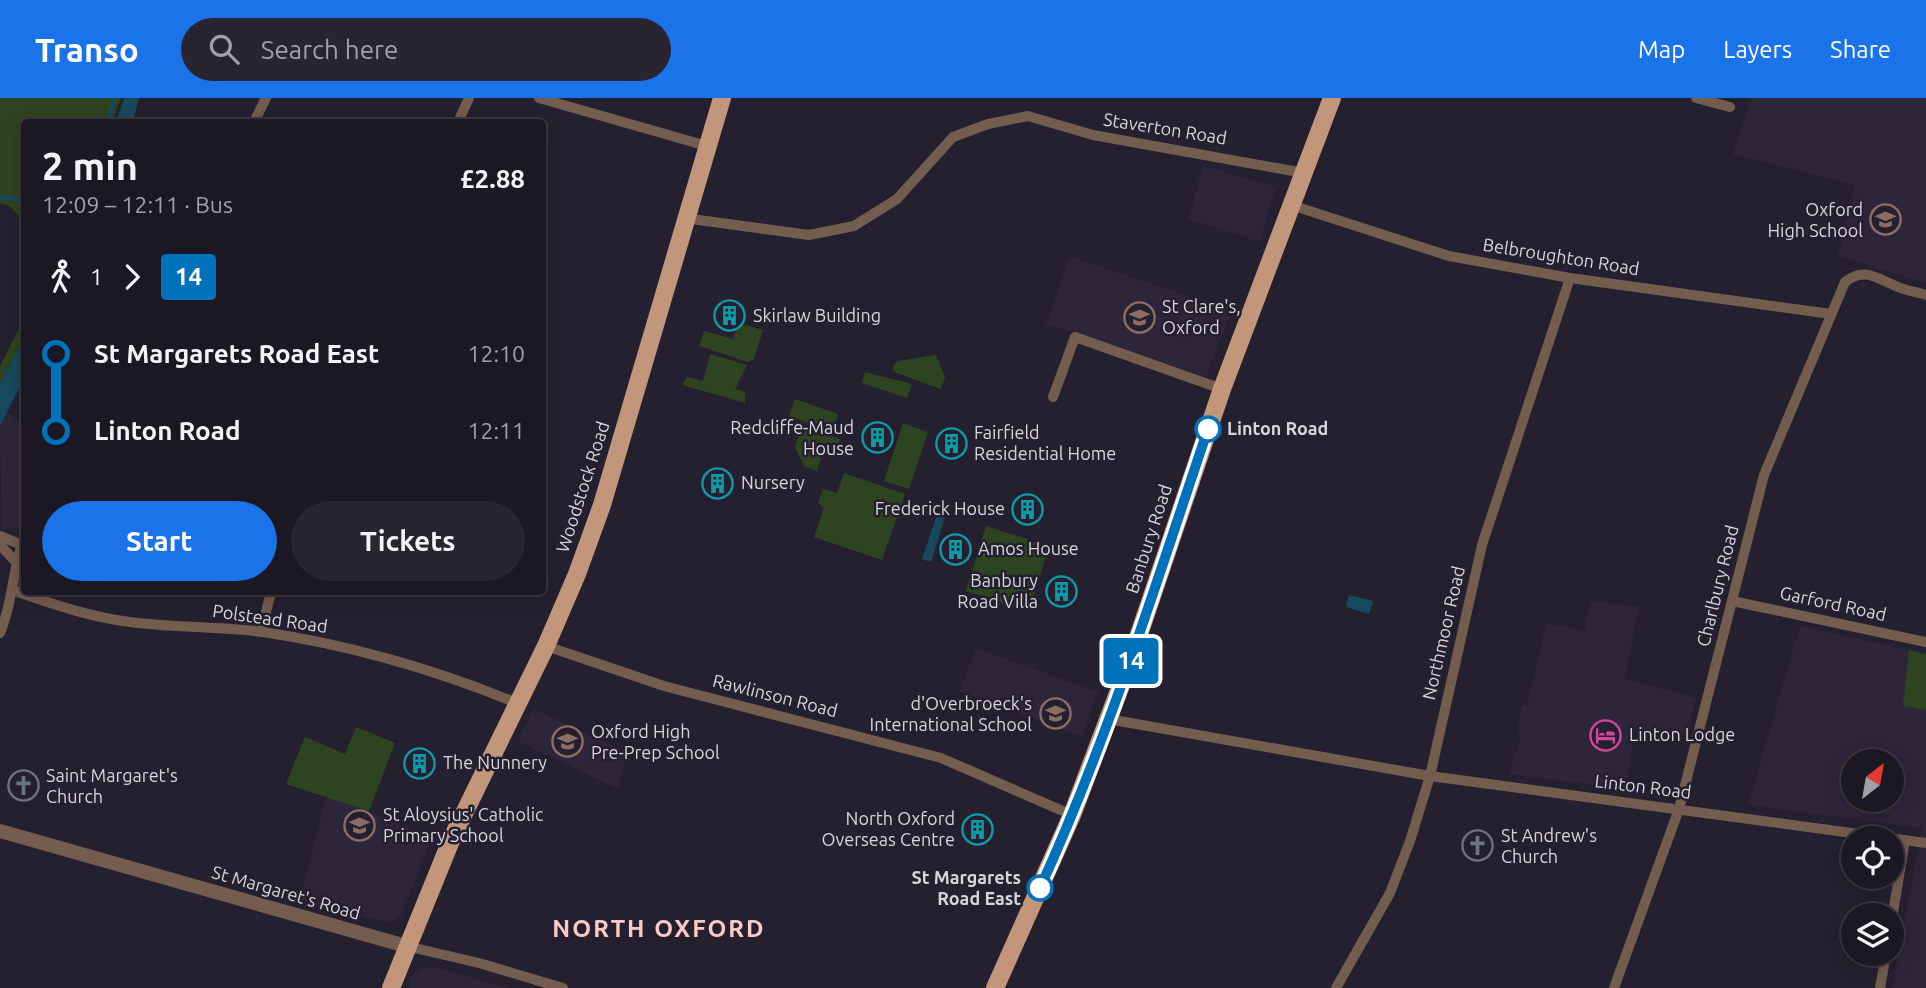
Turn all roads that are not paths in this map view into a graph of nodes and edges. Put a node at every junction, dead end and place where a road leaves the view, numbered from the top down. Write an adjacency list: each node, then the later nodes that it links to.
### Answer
1 (266, 98): 8 (street)
2 (469, 98): 9 (street)
3 (539, 98): 10 (street)
4 (722, 98): 10 (main road, Woodstock Road)
5 (1332, 98): 11 (main road, Banbury Road)
6 (1696, 98): 7 (street)
7 (1730, 107)
8 (256, 119)
9 (459, 119)
10 (706, 146): 13 (main road, Woodstock Road)
11 (1304, 173): 12 (main road, Banbury Road); 13 (street, Staverton Road)
12 (1291, 205): 14 (street, Belbroughton Road); 17 (main road, Banbury Road)
13 (684, 218): 32 (main road, Woodstock Road)
14 (1570, 278): 16 (street, Belbroughton Road); 35 (street, Northmoor Road)
15 (1926, 295): 16 (street, Charlbury Road)
16 (1831, 314): 28 (street, Charlbury Road)
17 (1222, 389): 18 (street); 34 (main road, Banbury Road)
18 (1053, 397)
19 (0, 536): 20 (street)
20 (21, 541)
21 (0, 545): 23 (street)
22 (21, 548): 23 (street)
23 (16, 562): 24 (street)
24 (12, 590): 25 (street, Polstead Road); 30 (street)
25 (21, 593)
26 (25, 595): 29 (street, Polstead Road)
27 (270, 595): 29 (street)
28 (1732, 601): 31 (street, Garford Road); 36 (street, Charlbury Road)
29 (261, 632): 33 (street, Polstead Road)
30 (0, 633)
31 (1926, 642)
32 (546, 646): 33 (main road, Woodstock Road); 37 (street, Rawlinson Road)
33 (519, 704): 42 (main road, Woodstock Road)
34 (1108, 719): 35 (street, Linton Road); 37 (main road, Banbury Road)
35 (1430, 776): 36 (street, Linton Road); 47 (street, Northmoor Road)
36 (1679, 809): 39 (street, Linton Road); 48 (street, Charlbury Road)
37 (1072, 815): 46 (main road, Banbury Road)
38 (0, 831): 42 (street, St Margaret's Road)
39 (1905, 840): 40 (street, Linton Road); 41 (street)
40 (1926, 843)
41 (1895, 903)
42 (406, 946): 44 (main road, Woodstock Road); 45 (street, St Margaret's Road)
43 (1884, 966): 49 (street)
44 (391, 988)
45 (563, 988)
46 (995, 988)
47 (1336, 988)
48 (1614, 988)
49 (1880, 988)

